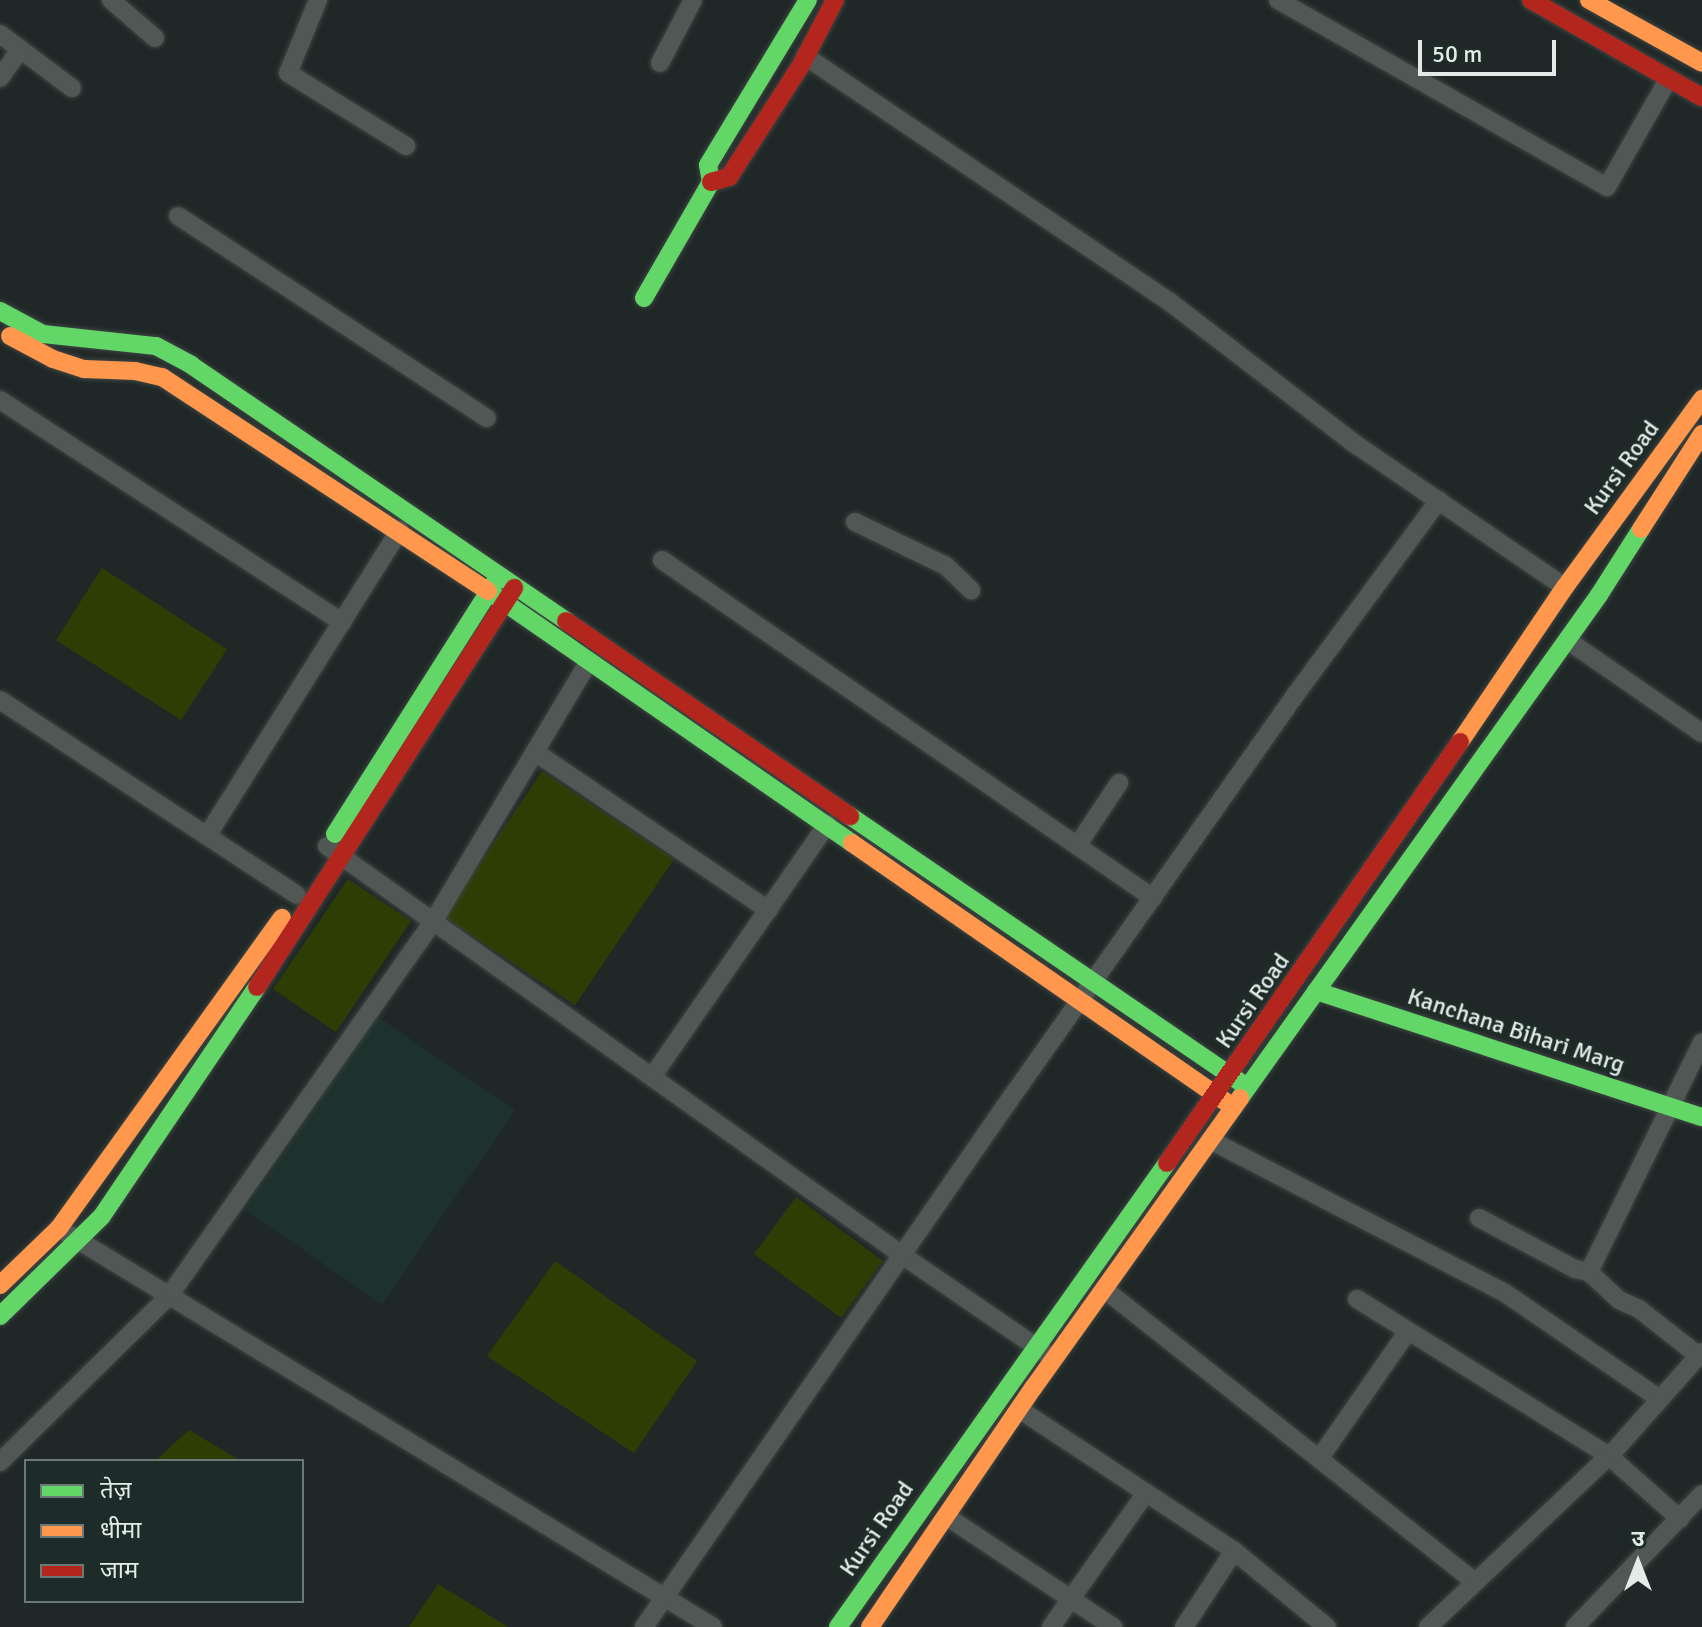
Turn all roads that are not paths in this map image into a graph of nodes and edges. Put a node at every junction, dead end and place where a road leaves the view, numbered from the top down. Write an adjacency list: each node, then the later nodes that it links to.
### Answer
1 (111, 0): 10 (street)
2 (318, 0): 19 (street)
3 (693, 0): 13 (street)
4 (808, 0): 20 (street)
5 (835, 0): 12 (street)
6 (1278, 0): 16 (street)
7 (1531, 0): 16 (street)
8 (1589, 0): 14 (street)
9 (0, 34): 11 (street)
10 (155, 38)
11 (20, 49): 15 (street); 17 (street)
12 (805, 56): 20 (street); 29 (street)
13 (660, 63)
14 (1702, 63)
15 (0, 78)
16 (1669, 78): 18 (street)
17 (72, 88)
18 (1702, 97)
19 (406, 146)
20 (711, 182): 22 (street)
21 (178, 216): 27 (street)
22 (644, 298)
23 (0, 311): 33 (street)
24 (0, 331): 31 (street)
25 (1702, 399): 35 (street, Kursi Road)
26 (0, 400): 39 (street)
27 (487, 418)
28 (1702, 434): 40 (street, Kursi Road)
29 (1439, 500): 35 (street); 51 (street)
30 (855, 522): 37 (street)
31 (400, 530): 36 (street); 39 (street)
32 (662, 560): 48 (street)
33 (500, 574): 34 (street); 36 (street)
34 (516, 585): 38 (street); 54 (street)
35 (1565, 587): 58 (street, Kursi Road)
36 (488, 590): 38 (street); 49 (street)
37 (971, 590)
38 (505, 602): 41 (street); 49 (street)
39 (342, 622): 47 (street)
40 (1567, 640): 43 (street); 55 (street, Kursi Road)
41 (589, 661): 44 (street); 46 (street)
42 (0, 700): 47 (street)
43 (1702, 733)
44 (535, 752): 52 (street); 53 (street)
45 (1119, 783): 48 (street)
46 (827, 824): 52 (street); 56 (street)
47 (207, 836): 50 (street)
48 (1077, 846): 51 (street)
49 (334, 852): 50 (street); 53 (street); 68 (street)
50 (297, 895): 67 (street)
51 (1153, 898): 54 (street)
52 (768, 910): 59 (street)
53 (433, 922): 59 (street); 73 (street)
54 (1094, 982): 56 (street); 58 (street)
55 (1316, 991): 60 (street, Kursi Road); 62 (street, Kanchana Bihari Marg)
56 (1081, 1001): 61 (street); 69 (street)
57 (1702, 1042): 62 (street)
58 (1231, 1075): 60 (street); 61 (street, Kursi Road)
59 (652, 1077): 69 (street)
60 (1247, 1087): 63 (street, Kursi Road)
61 (1216, 1095): 63 (street); 77 (street, Kursi Road)
62 (1668, 1106): 64 (street, Kanchana Bihari Marg); 70 (street)
63 (1233, 1107): 65 (street, Kursi Road)
64 (1702, 1117)
65 (1210, 1140): 72 (street, Kursi Road); 80 (street)
66 (1479, 1218): 70 (street)
67 (59, 1228): 68 (street); 71 (street)
68 (78, 1240): 73 (street); 75 (street)
69 (902, 1255): 77 (street); 91 (street)
70 (1589, 1272): 78 (street)
71 (0, 1285)
72 (1104, 1289): 79 (street, Kursi Road); 83 (street)
73 (169, 1296): 84 (street); 91 (street)
74 (1357, 1299): 76 (street)
75 (0, 1316)
76 (1408, 1331): 82 (street); 83 (street)
77 (1036, 1347): 79 (street); 95 (street, Kursi Road)
78 (1701, 1354): 80 (street)
79 (1055, 1358): 81 (street, Kursi Road)
80 (1660, 1399): 82 (street)
81 (1019, 1409): 85 (street); 87 (street, Kursi Road)
82 (1609, 1456): 88 (street); 90 (street)
83 (1319, 1459): 90 (street)
84 (0, 1462)
85 (1146, 1493): 89 (street); 92 (street)
86 (1702, 1494): 88 (street)
87 (946, 1516): 92 (street); 96 (street, Kursi Road)
88 (1680, 1519): 102 (street)
89 (1234, 1551): 99 (street); 100 (street)
90 (1475, 1582): 101 (street)
91 (664, 1598): 93 (street); 94 (street)
92 (1070, 1600): 97 (street); 98 (street)
93 (644, 1627)
94 (713, 1627)
95 (838, 1627)
96 (870, 1627)
97 (1051, 1627)
98 (1113, 1627)
99 (1184, 1627)
100 (1327, 1627)
101 (1428, 1627)
102 (1575, 1627)

